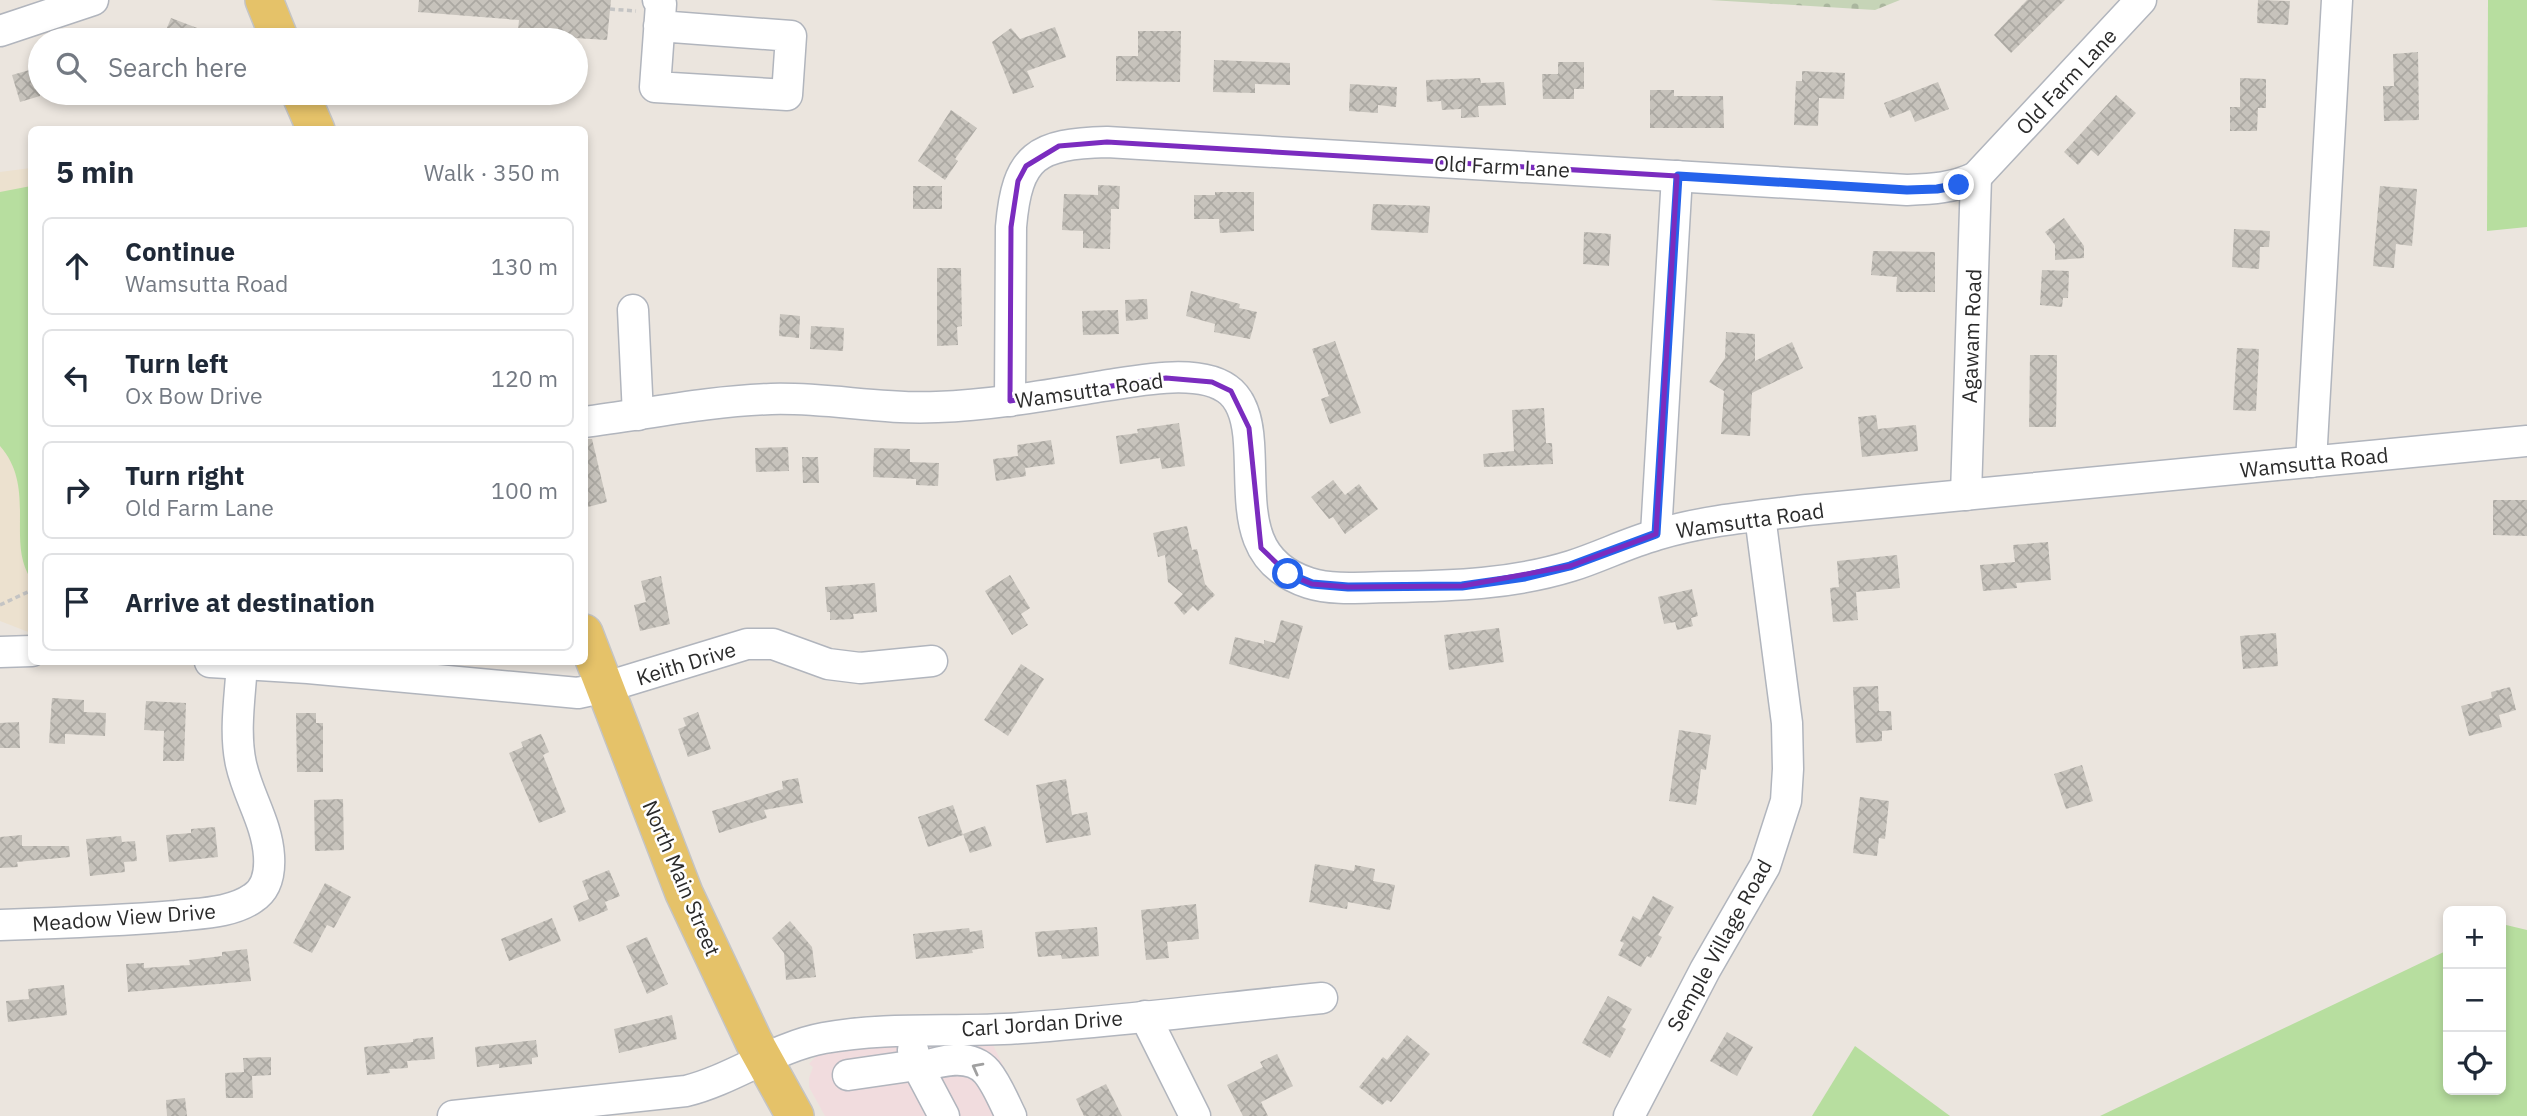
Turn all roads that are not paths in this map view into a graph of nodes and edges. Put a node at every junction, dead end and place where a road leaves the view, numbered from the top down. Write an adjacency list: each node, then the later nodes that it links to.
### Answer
1 (93, 0): 7 (street)
2 (264, 0): 6 (main road)
3 (2141, 0): 11 (street, Old Farm Lane)
4 (2337, 0): 17 (street)
5 (653, 13): 5 (street)
6 (275, 28)
7 (0, 31)
8 (305, 105): 9 (main road)
9 (314, 126)
10 (1678, 176): 11 (street, Old Farm Lane); 13 (street, Old Farm Lane); 20 (street)
11 (1976, 177): 18 (street, Agawam Road)
12 (634, 310): 14 (street)
13 (1010, 401): 14 (street, Wamsutta Road); 20 (street, Wamsutta Road)
14 (638, 415): 15 (street, Wamsutta Road)
15 (588, 421)
16 (2527, 441): 17 (street, Wamsutta Road)
17 (2311, 462): 18 (street, Wamsutta Road)
18 (1966, 495): 19 (street, Wamsutta Road)
19 (1760, 516): 20 (street, Wamsutta Road); 40 (street, Semple Village Road)
20 (1656, 534)
21 (588, 643): 27 (main road, North Main Street)
22 (28, 651): 23 (street)
23 (0, 652)
24 (932, 661): 27 (street, Keith Drive)
25 (242, 665): 28 (street, Meadow View Drive)
26 (254, 665): 27 (street, Keith Drive)
27 (606, 687): 32 (main road, North Main Street)
28 (0, 925)
29 (1322, 998): 30 (street, Carl Jordan Drive)
30 (1144, 1016): 31 (street, Carl Jordan Drive); 39 (street)
31 (908, 1030): 32 (street, Carl Jordan Drive); 33 (street)
32 (764, 1060): 35 (street, Carl Jordan Drive); 36 (main road, North Main Street)
33 (918, 1067): 34 (street); 37 (street); 38 (street, one-way to 33)
34 (848, 1075)
35 (453, 1116)
36 (795, 1116)
37 (944, 1116)
38 (1011, 1116)
39 (1195, 1116)
40 (1629, 1116)

